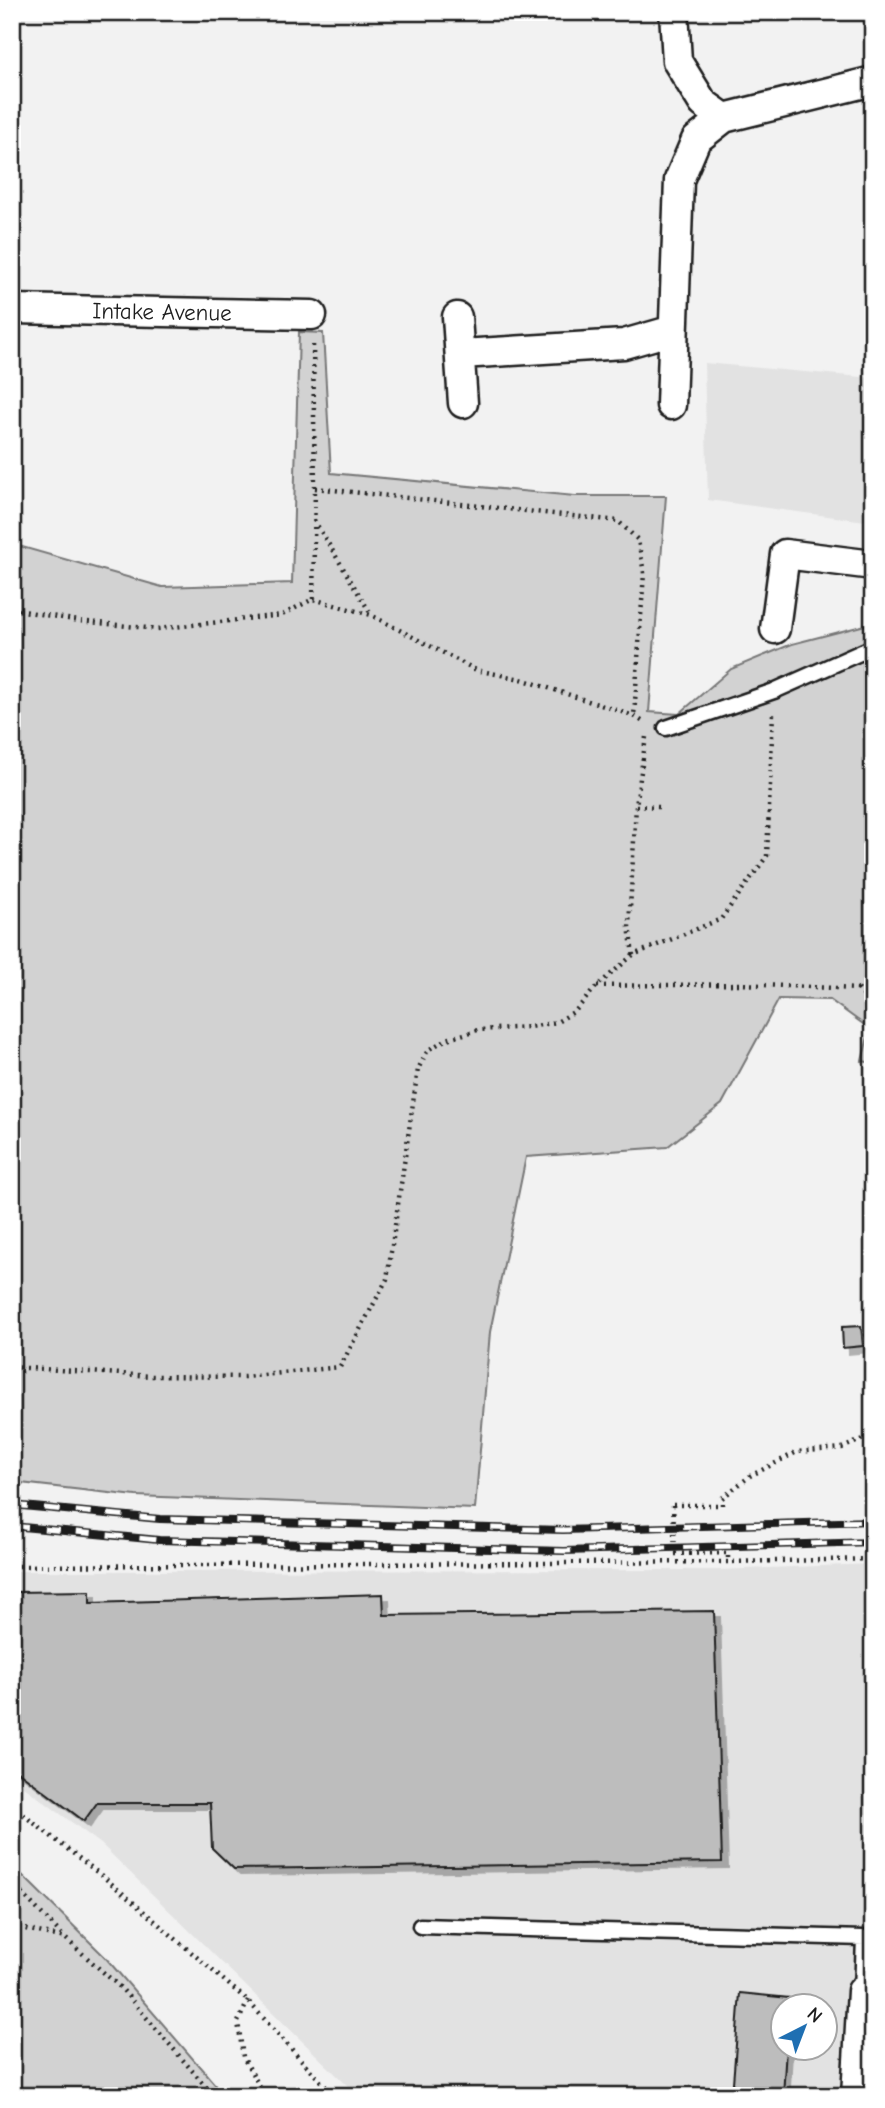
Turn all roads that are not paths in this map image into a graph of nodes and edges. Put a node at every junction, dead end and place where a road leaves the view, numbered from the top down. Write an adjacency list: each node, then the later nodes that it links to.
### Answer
1 (674, 12): 3 (street)
2 (873, 81): 3 (street)
3 (724, 118): 7 (street)
4 (12, 309): 5 (street, Intake Avenue)
5 (313, 315)
6 (457, 317): 8 (street)
7 (673, 330): 8 (street); 10 (street)
8 (461, 354): 9 (street)
9 (463, 403)
10 (671, 405)
11 (873, 565): 12 (street)
12 (775, 629)
13 (873, 647): 14 (lane)
14 (666, 728)
15 (420, 1926): 16 (lane)
16 (862, 1991): 17 (street)
17 (856, 2096)

